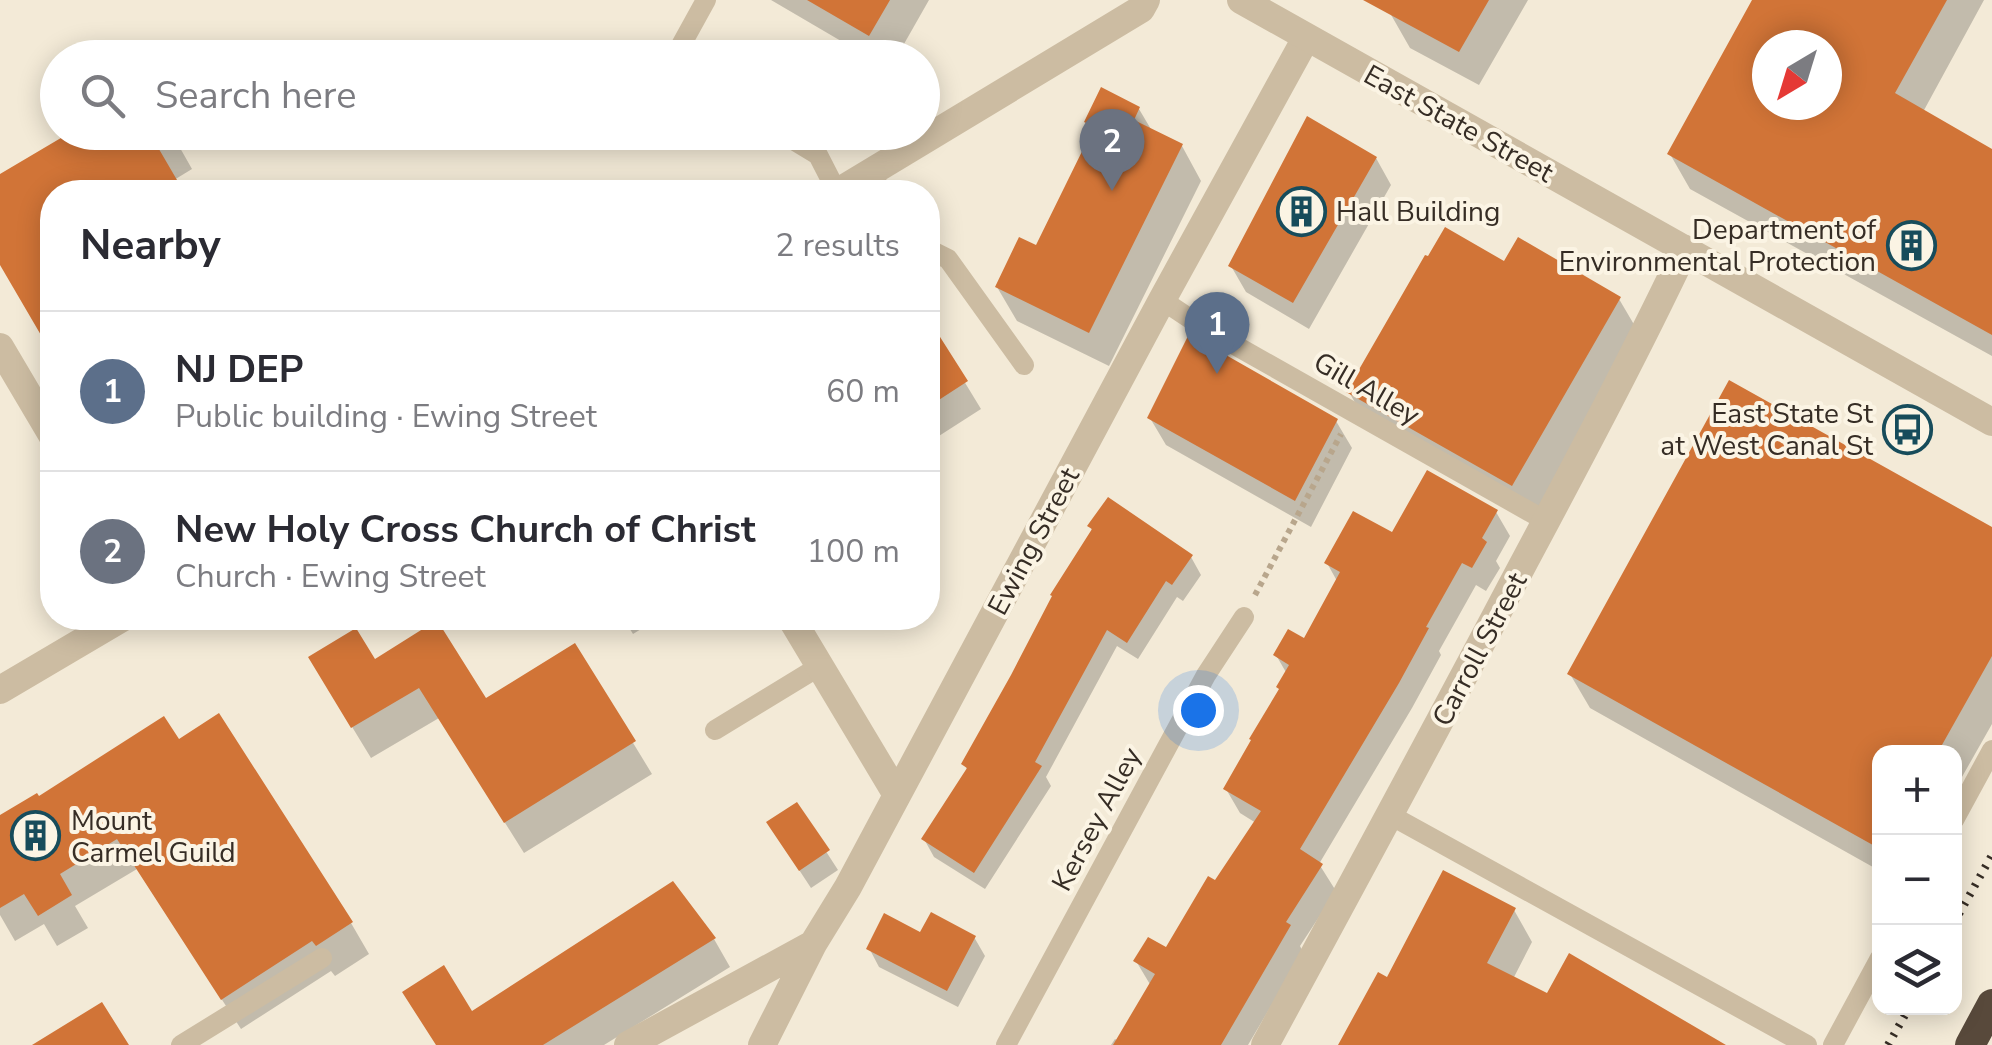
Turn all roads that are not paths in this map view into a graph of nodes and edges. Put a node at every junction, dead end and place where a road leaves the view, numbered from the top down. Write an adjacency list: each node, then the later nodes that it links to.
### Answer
1 (706, 0): 5 (lane)
2 (1146, 0): 6 (street)
3 (1241, 0): 4 (street, East State Street)
4 (1306, 38): 11 (street, East State Street); 13 (street, Ewing Street)
5 (684, 40)
6 (940, 141)
7 (808, 150): 9 (lane)
8 (926, 150): 10 (street)
9 (831, 180)
10 (881, 180)
11 (1685, 249): 17 (street, East State Street); 18 (street, Carroll Street)
12 (940, 255): 15 (lane)
13 (1162, 300): 18 (lane, Gill Alley); 26 (street, Ewing Street)
14 (0, 347): 16 (street)
15 (1024, 364)
16 (40, 415)
17 (1992, 422)
18 (1546, 521): 28 (street, Carroll Street)
19 (1244, 617): 36 (lane, Kersey Alley)
20 (102, 630): 23 (street)
21 (806, 630): 22 (street)
22 (820, 666): 24 (lane); 26 (street)
23 (0, 690)
24 (715, 730)
25 (1992, 750): 27 (lane)
26 (897, 795): 29 (street, Ewing Street)
27 (1962, 805)
28 (1390, 816): 37 (street, Carroll Street); 38 (lane)
29 (814, 944): 33 (street, Ewing Street); 35 (street)
30 (322, 958): 34 (lane)
31 (1872, 973): 39 (lane)
32 (1992, 1004): 40 (highway)
33 (775, 1041)
34 (180, 1045)
35 (628, 1045)
36 (1006, 1045)
37 (1265, 1045)
38 (1807, 1045)
39 (1833, 1045)
40 (1970, 1045)

